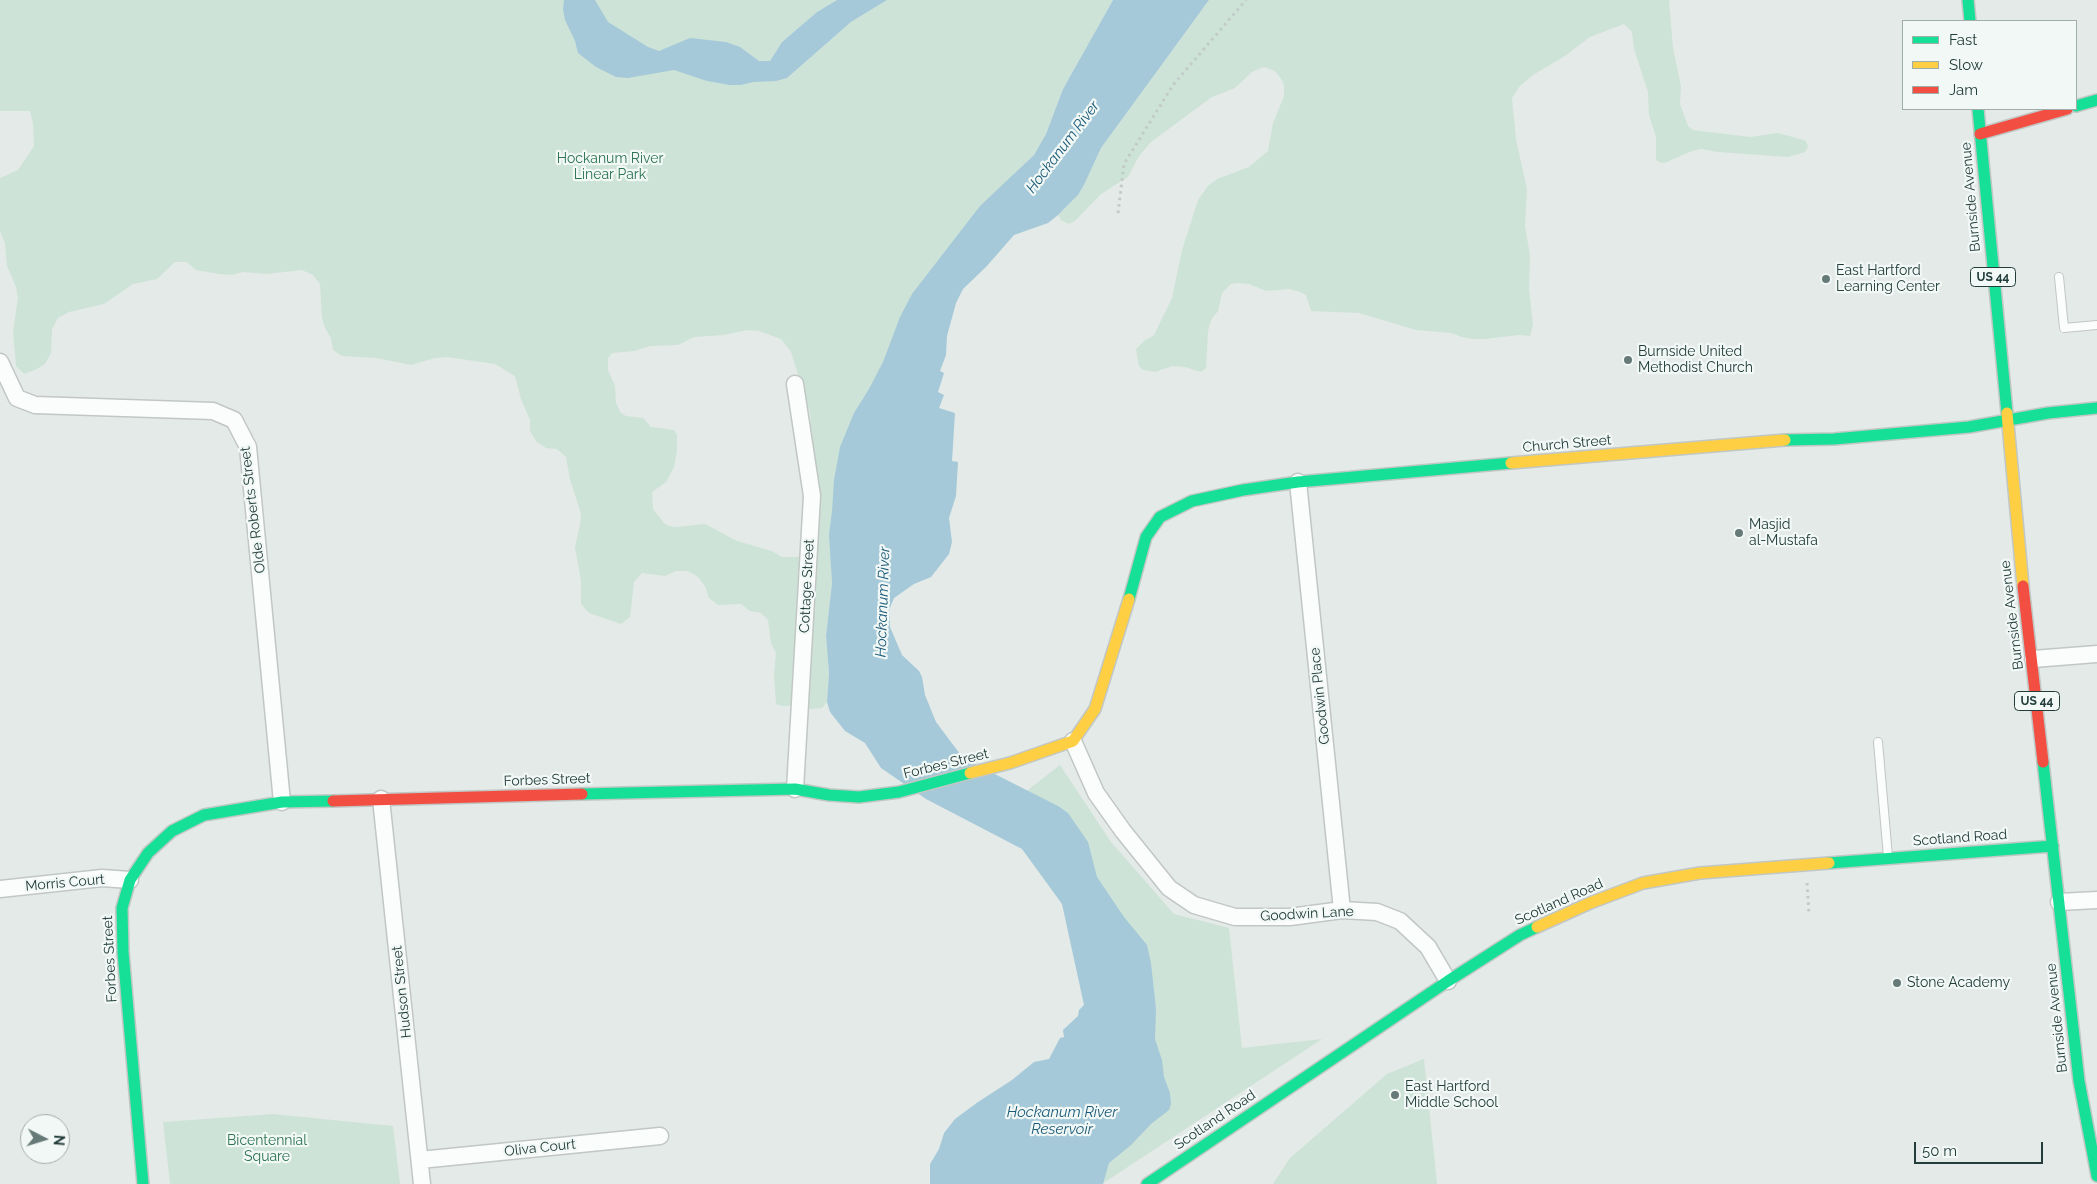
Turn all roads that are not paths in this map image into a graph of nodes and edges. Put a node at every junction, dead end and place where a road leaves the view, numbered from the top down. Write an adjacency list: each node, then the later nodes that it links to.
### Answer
1 (1968, 0): 2 (street)
2 (1970, 20)
3 (2097, 100): 4 (street)
4 (2077, 106)
5 (1978, 110): 7 (street, Burnside Avenue / US 44)
6 (2064, 110): 7 (street)
7 (1980, 134): 13 (street, Burnside Avenue / US 44)
8 (2059, 277): 9 (lane)
9 (2097, 325)
10 (0, 362): 21 (street, Olde Roberts Street)
11 (795, 384): 19 (street, Cottage Street)
12 (2097, 408): 13 (street, Church Street)
13 (2006, 420): 14 (street, Church Street); 16 (street, Burnside Avenue / US 44)
14 (1298, 482): 17 (street, Church Street); 28 (street, Goodwin Place)
15 (2097, 654): 16 (street)
16 (2033, 659): 22 (street, Burnside Avenue / US 44)
17 (1073, 741): 19 (street, Forbes Street); 28 (street, Goodwin Lane)
18 (1878, 742): 23 (lane)
19 (795, 789): 20 (street, Forbes Street)
20 (382, 799): 21 (street, Forbes Street); 31 (street, Hudson Street)
21 (282, 802): 24 (street, Forbes Street)
22 (2053, 846): 23 (street, Scotland Road); 27 (street, Burnside Avenue / US 44)
23 (1888, 859): 29 (street, Scotland Road)
24 (130, 880): 25 (street, Morris Court); 33 (street, Forbes Street)
25 (0, 889)
26 (2097, 900): 27 (street)
27 (2059, 902): 32 (street, Burnside Avenue / US 44)
28 (1342, 910): 29 (street, Goodwin Lane)
29 (1448, 981): 35 (street, Scotland Road)
30 (660, 1136): 31 (street, Oliva Court)
31 (420, 1160): 34 (street, Hudson Street)
32 (2097, 1176)
33 (143, 1184)
34 (422, 1184)
35 (1147, 1184)

